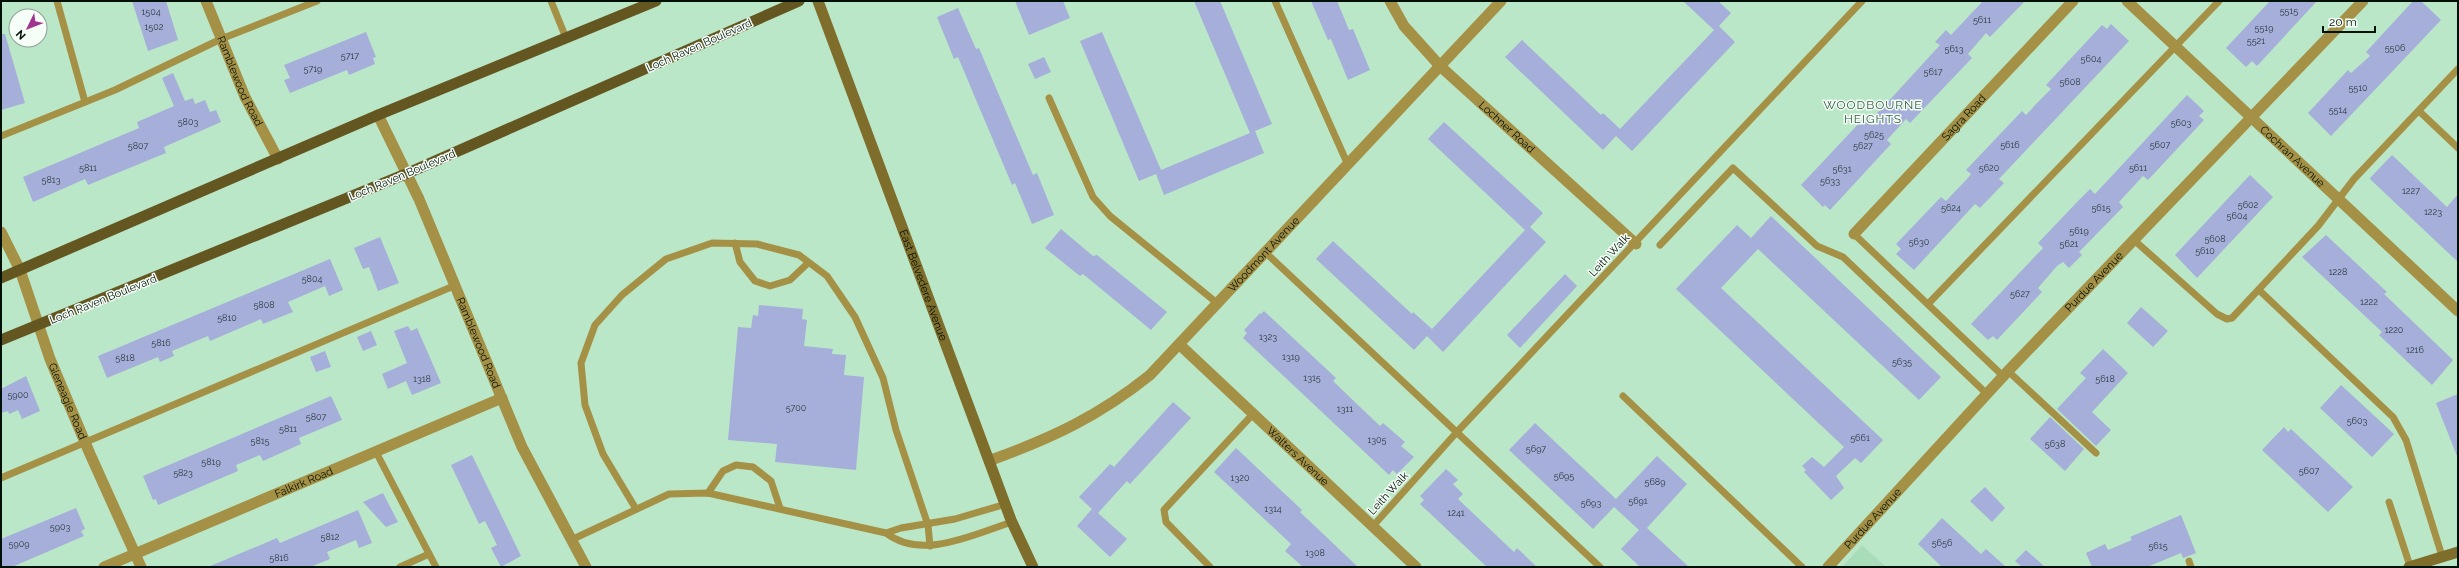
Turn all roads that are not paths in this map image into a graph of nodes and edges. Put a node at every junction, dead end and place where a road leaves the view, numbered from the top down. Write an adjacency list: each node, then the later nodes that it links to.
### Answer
1 (57, 1): 22 (lane)
2 (206, 1): 17 (street, Ramblewood Road)
3 (316, 1): 17 (lane)
4 (551, 1): 16 (lane)
5 (799, 1): 30 (main road, Loch Raven Boulevard)
6 (818, 1): 59 (main road, East Belvedere Avenue)
7 (1275, 1): 29 (lane)
8 (1390, 1): 19 (street, Lochner Road)
9 (1500, 1): 19 (street, Woodmont Avenue)
10 (1862, 1): 36 (lane, Leith Walk)
11 (2073, 1): 33 (street, Sagra Road)
12 (2127, 1): 18 (street, Cochran Avenue)
13 (2219, 1): 18 (lane)
14 (2364, 1): 25 (street, Purdue Avenue)
15 (651, 2): 16 (main road)
16 (566, 38): 24 (main road)
17 (221, 39): 22 (lane); 28 (street, Ramblewood Road)
18 (2175, 47): 25 (street, Cochran Avenue); 44 (lane)
19 (1440, 66): 29 (street, Woodmont Avenue); 36 (street, Lochner Road)
20 (2458, 69): 23 (lane)
21 (1049, 98): 45 (lane)
22 (85, 102): 26 (lane)
23 (2418, 111): 27 (lane); 31 (lane)
24 (378, 116): 28 (main road); 30 (street, Ramblewood Road)
25 (2251, 119): 31 (street, Cochran Avenue); 34 (street, Purdue Avenue)
26 (1, 136)
27 (2458, 148)
28 (278, 159): 40 (main road)
29 (1348, 164): 38 (street, Woodmont Avenue)
30 (408, 173): 42 (street, Ramblewood Road); 47 (main road, Loch Raven Boulevard)
31 (2338, 200): 43 (lane); 46 (street, Cochran Avenue)
32 (1, 232): 40 (street, Gleneagle Road)
33 (1854, 234): 44 (lane)
34 (2134, 240): 43 (lane); 50 (street, Purdue Avenue)
35 (735, 243): 39 (lane); 39 (lane); 65 (lane)
36 (1636, 244): 55 (lane, Leith Walk)
37 (1660, 245): 51 (lane)
38 (1264, 252): 45 (street, Woodmont Avenue); 55 (lane)
39 (808, 262): 67 (lane)
40 (20, 270): 41 (main road); 47 (street, Gleneagle Road)
41 (1, 278)
42 (456, 285): 53 (street, Ramblewood Road); 56 (lane)
43 (2259, 290): 75 (lane)
44 (1929, 303): 50 (lane)
45 (1217, 304): 49 (street, Woodmont Avenue)
46 (2458, 311)
47 (38, 325): 48 (main road, Loch Raven Boulevard); 56 (street, Gleneagle Road)
48 (1, 340)
49 (1180, 345): 54 (street, Walters Avenue); 59 (street, Woodmont Avenue)
50 (2005, 373): 51 (street, Purdue Avenue); 58 (lane)
51 (1987, 394): 86 (street, Purdue Avenue)
52 (1623, 396): 85 (lane)
53 (502, 398): 57 (street, Falkirk Road); 70 (street, Ramblewood Road)
54 (1253, 414): 68 (street, Walters Avenue); 82 (lane)
55 (1456, 433): 68 (lane, Leith Walk); 84 (lane)
56 (85, 442): 60 (lane); 73 (street, Gleneagle Road)
57 (376, 452): 73 (street, Falkirk Road); 74 (lane)
58 (2096, 453)
59 (990, 460): 63 (main road, East Belvedere Avenue)
60 (1, 478)
61 (708, 493): 64 (lane); 64 (lane); 65 (lane)
62 (2389, 502): 87 (lane)
63 (1006, 504): 66 (main road, East Belvedere Avenue); 67 (lane)
64 (780, 508): 69 (lane)
65 (636, 510): 70 (lane)
66 (1012, 522): 71 (lane); 81 (main road, East Belvedere Avenue)
67 (928, 525): 69 (lane); 71 (lane)
68 (1373, 526): 83 (street, Walters Avenue)
69 (886, 533): 71 (lane)
70 (571, 540): 80 (street, Ramblewood Road)
71 (930, 546)
72 (2458, 552): 75 (main road)
73 (135, 554): 76 (street, Falkirk Road); 77 (street, Gleneagle Road)
74 (429, 554): 78 (lane); 79 (lane)
75 (2442, 556): 87 (main road)
76 (104, 567)
77 (141, 567)
78 (400, 567)
79 (436, 567)
80 (586, 567)
81 (1033, 567)
82 (1210, 567)
83 (1416, 567)
84 (1600, 567)
85 (1802, 567)
86 (1828, 567)
87 (2410, 567)

